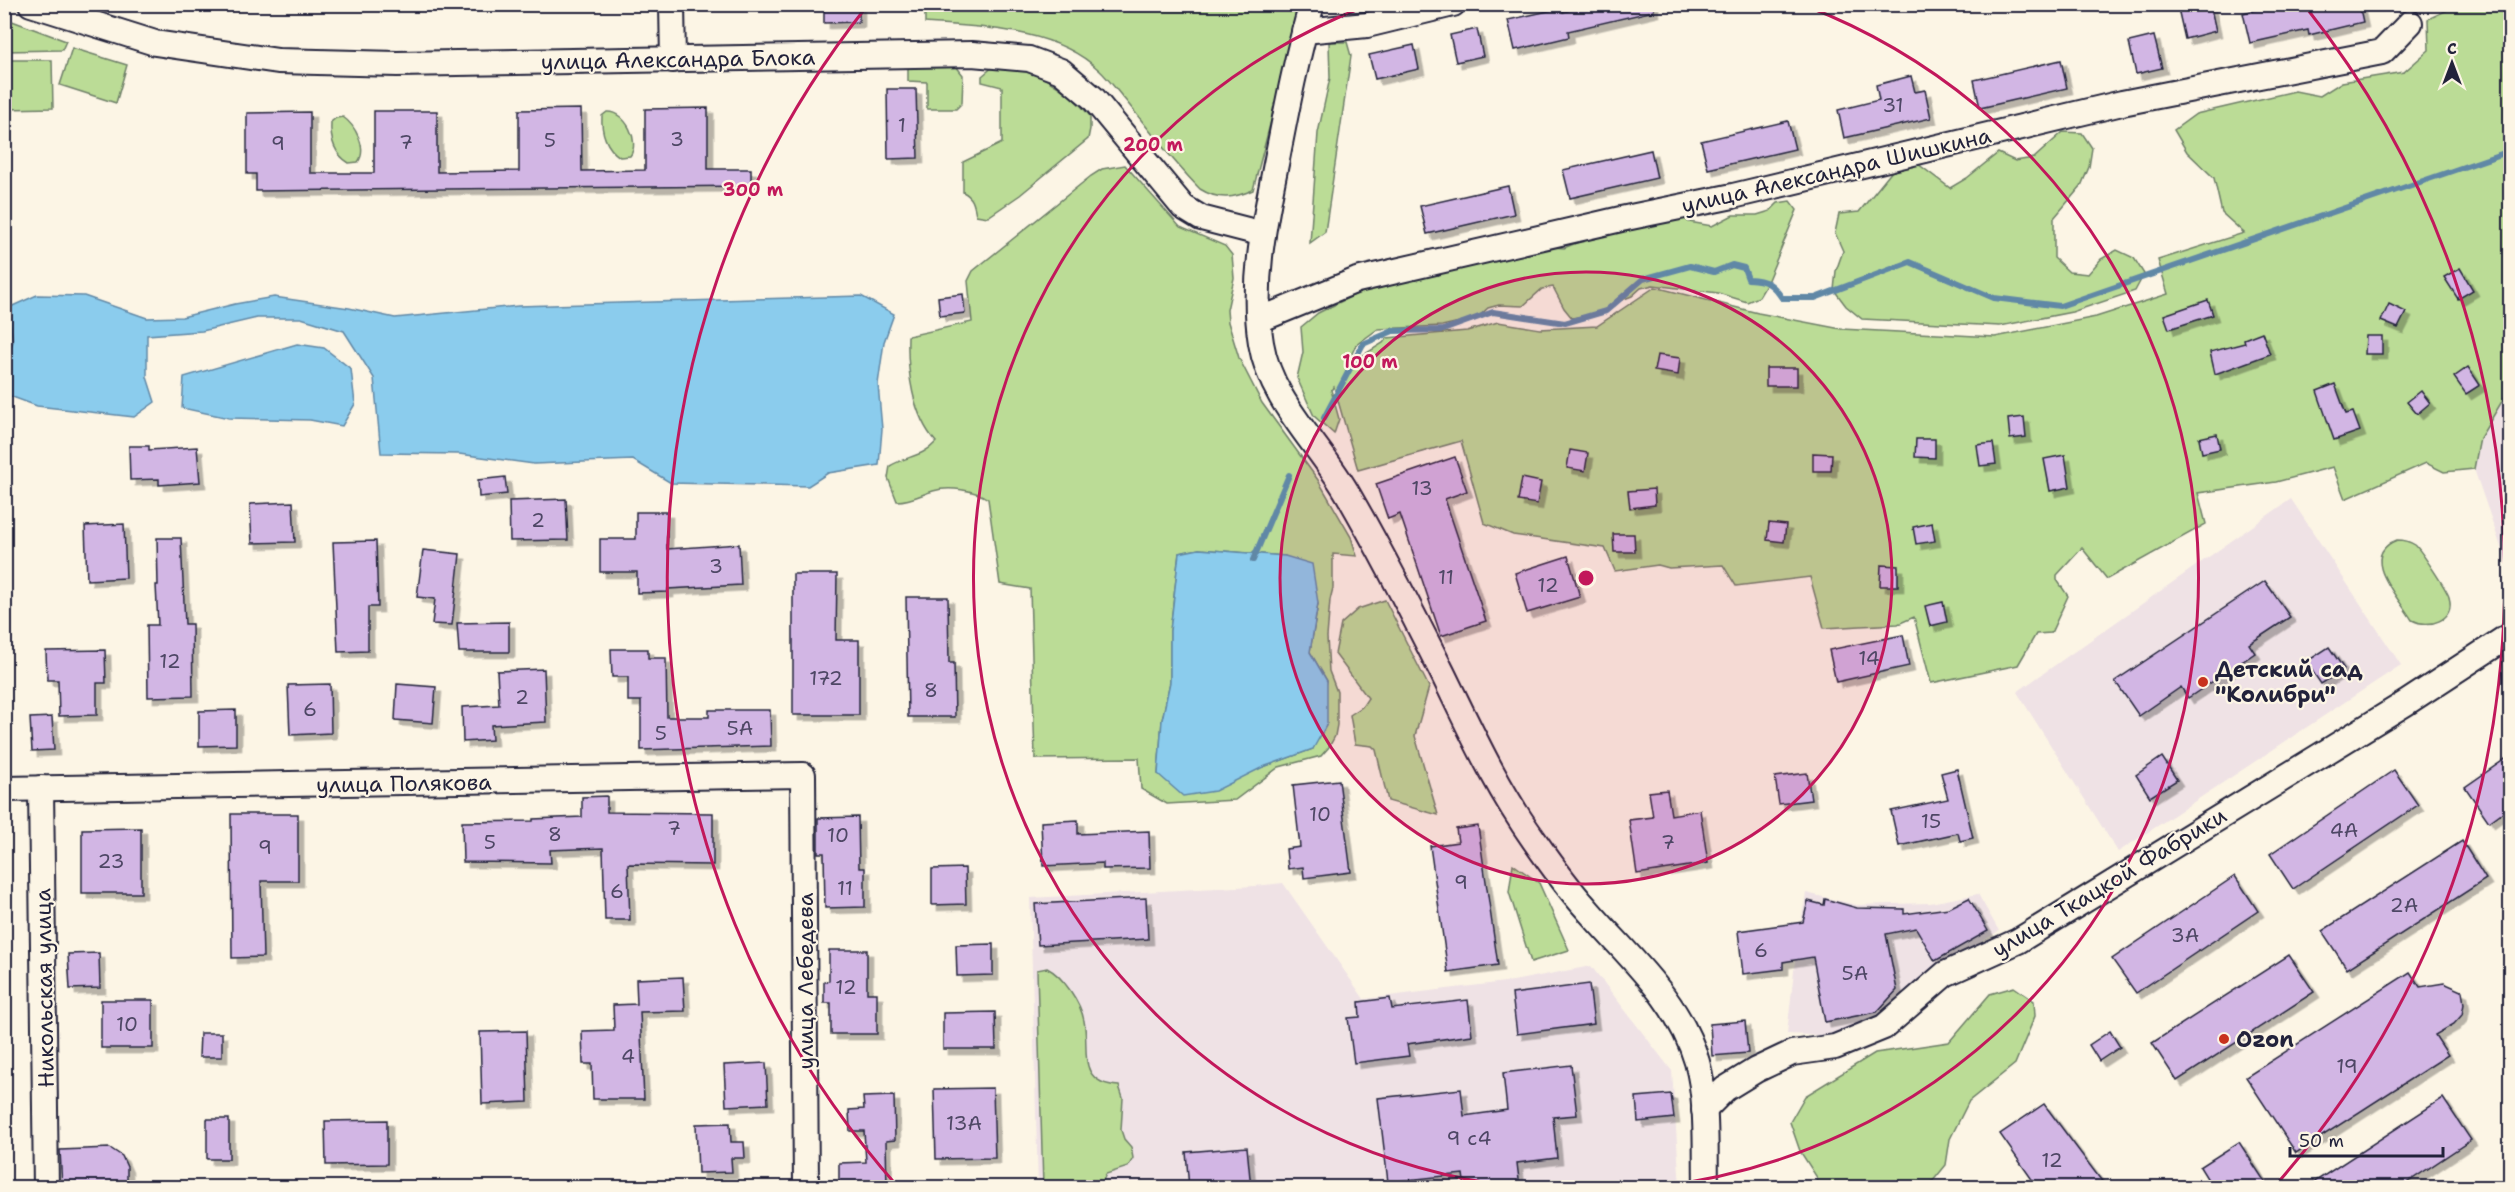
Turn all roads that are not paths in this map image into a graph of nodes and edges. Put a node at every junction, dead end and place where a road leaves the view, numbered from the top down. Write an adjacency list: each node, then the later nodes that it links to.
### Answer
1 (31, 4): 7 (street, улица Александра Блока)
2 (672, 4): 7 (street)
3 (1312, 4): 6 (street)
4 (1453, 4): 6 (street)
5 (2410, 23): 9 (street, улица Александра Шишкина)
6 (1304, 31): 8 (street)
7 (673, 60): 8 (street, улица Александра Блока)
8 (1263, 234): 9 (street)
9 (1258, 320): 14 (street)
10 (2511, 635): 14 (street, улица Ткацкой Фабрики)
11 (803, 776): 12 (street, улица Полякова); 16 (street, улица Лебедева)
12 (41, 788): 13 (street, улица Полякова); 15 (street, Никольская улица)
13 (4, 789)
14 (1704, 1110): 17 (street)
15 (46, 1188)
16 (806, 1188)
17 (1706, 1188)

